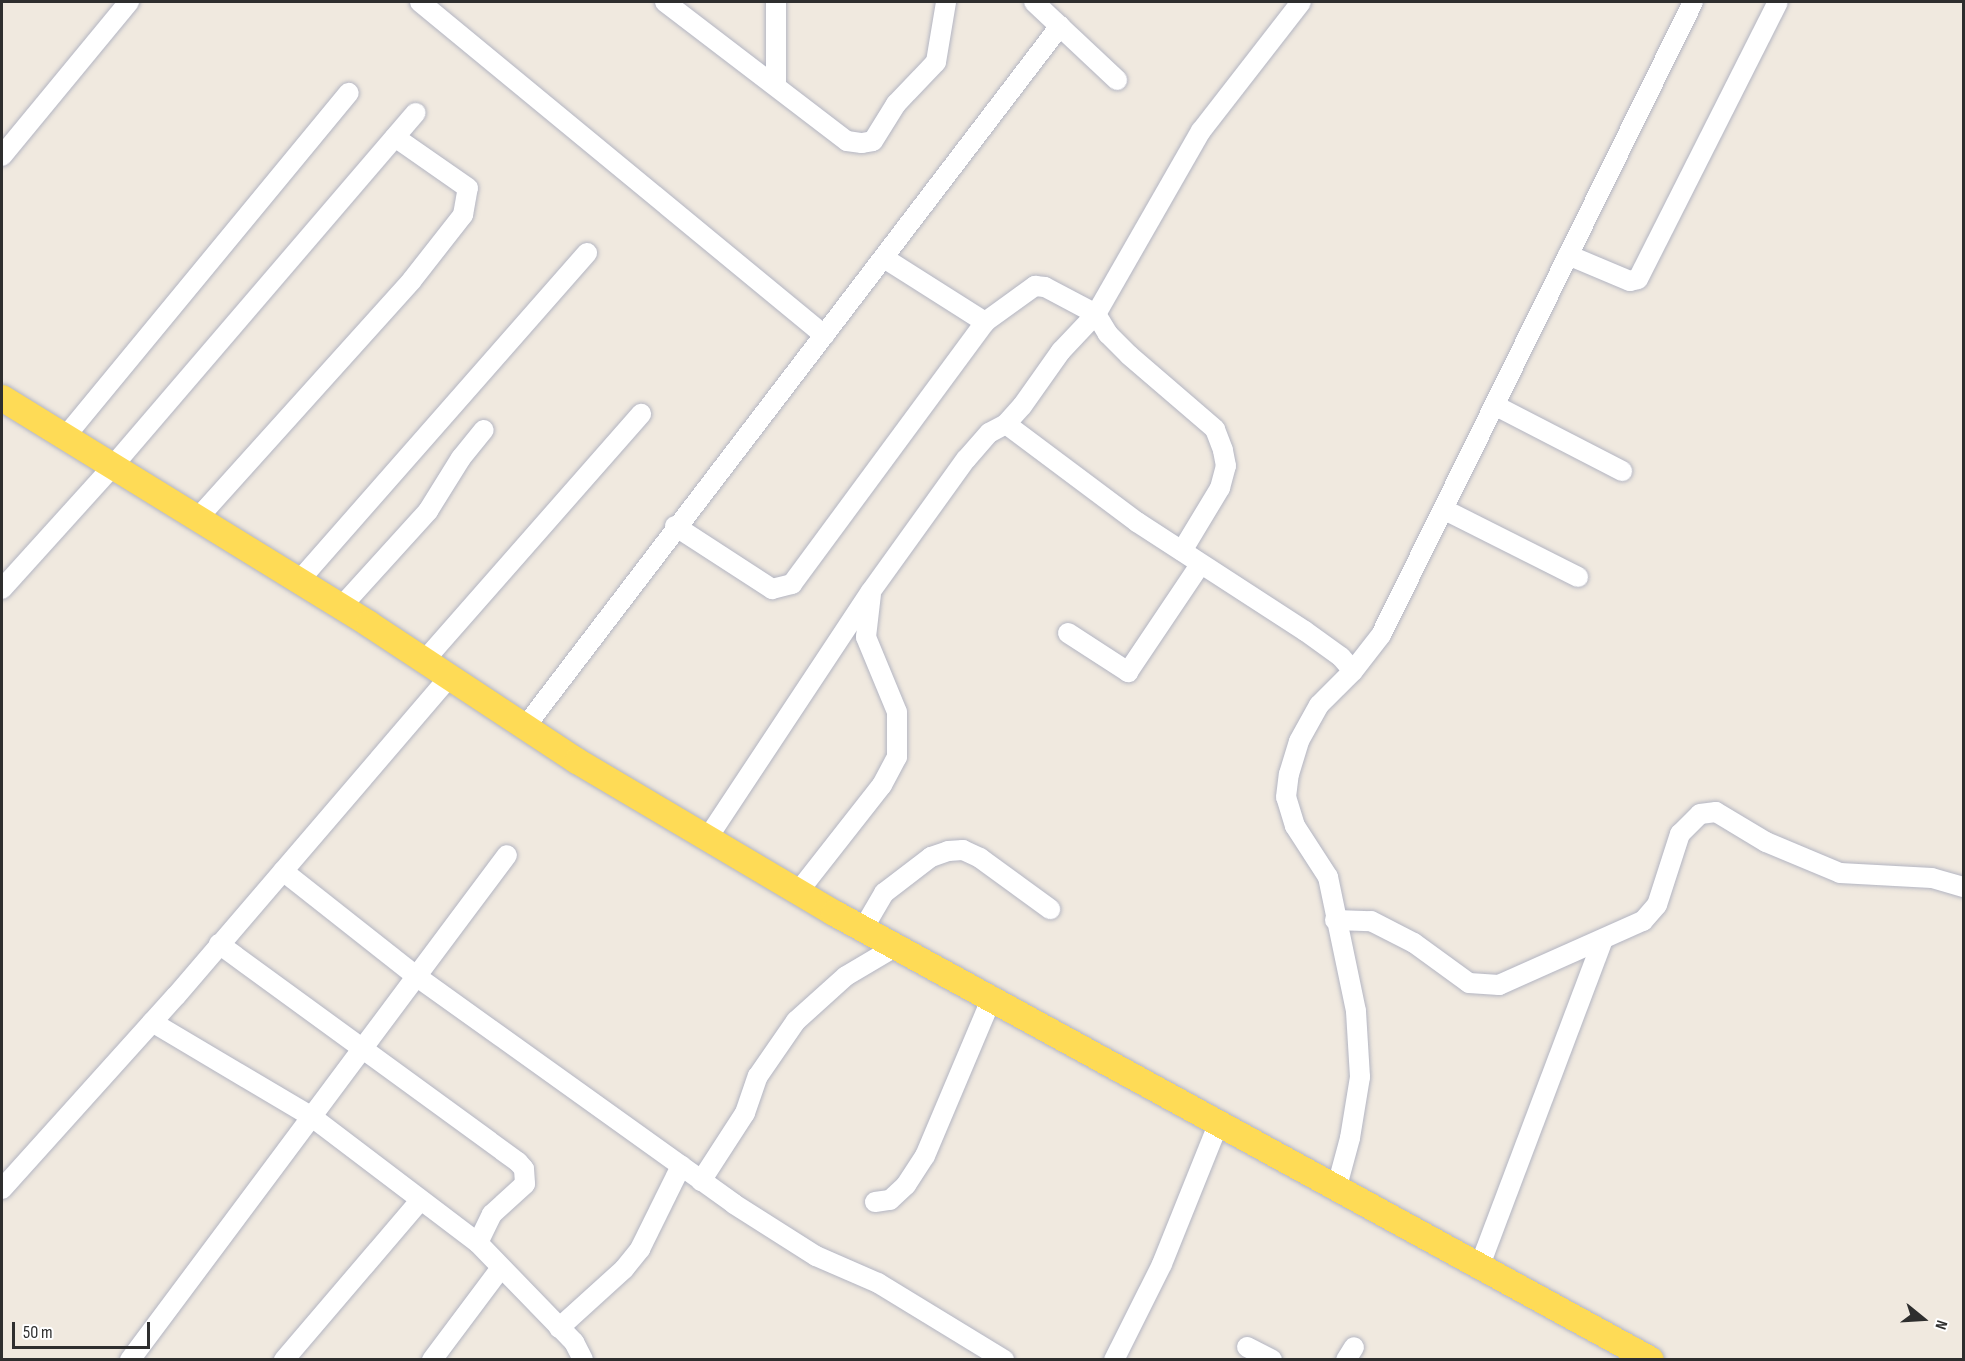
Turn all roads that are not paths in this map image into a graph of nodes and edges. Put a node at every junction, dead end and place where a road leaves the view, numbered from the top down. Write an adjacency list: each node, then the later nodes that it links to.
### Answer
1 (129, 2): 16 (street)
2 (420, 2): 22 (street)
3 (665, 2): 12 (street)
4 (776, 2): 12 (street)
5 (946, 2): 12 (street)
6 (1034, 2): 10 (street)
7 (1300, 2): 20 (street)
8 (1693, 2): 18 (street)
9 (1778, 2): 18 (street)
10 (1060, 26): 11 (street); 19 (street)
11 (1117, 80)
12 (776, 83)
13 (349, 93): 28 (street)
14 (416, 113): 15 (street)
15 (395, 137): 29 (street); 32 (street)
16 (2, 156)
17 (587, 253): 37 (street)
18 (1568, 255): 24 (street)
19 (884, 258): 21 (street); 22 (street)
20 (1096, 314): 21 (street); 26 (street); 34 (street)
21 (985, 322): 33 (street)
22 (824, 335): 33 (street)
23 (2, 398): 28 (main road)
24 (1496, 406): 30 (street); 31 (street)
25 (641, 414): 42 (street)
26 (1006, 424): 34 (street); 39 (street)
27 (484, 430): 40 (street)
28 (65, 436): 29 (main road)
29 (113, 466): 32 (main road); 38 (street)
30 (1622, 471)
31 (1445, 510): 36 (street); 43 (street)
32 (198, 519): 37 (main road)
33 (675, 526): 45 (street)
34 (1182, 551): 35 (street)
35 (1200, 565): 41 (street); 43 (street)
36 (1578, 577)
37 (298, 582): 40 (main road)
38 (2, 589)
39 (871, 591): 46 (street); 50 (street)
40 (341, 607): 42 (main road)
41 (1068, 633)
42 (424, 661): 44 (main road)
43 (1353, 671): 52 (street)
44 (449, 677): 45 (main road); 48 (street)
45 (525, 727): 46 (main road)
46 (707, 838): 50 (main road)
47 (507, 855): 57 (street)
48 (283, 871): 55 (street); 57 (street)
49 (1964, 887): 54 (street)
50 (798, 892): 53 (main road)
51 (1050, 909): 53 (street)
52 (1335, 920): 54 (street); 66 (street)
53 (863, 929): 56 (main road)
54 (1603, 940): 70 (street)
55 (219, 944): 59 (street); 60 (street)
56 (894, 947): 58 (main road); 64 (street)
57 (416, 976): 60 (street); 63 (street)
58 (991, 1000): 62 (main road); 68 (street)
59 (152, 1022): 61 (street); 65 (street)
60 (361, 1050): 61 (street); 69 (street)
61 (312, 1117): 67 (street); 74 (street)
62 (1218, 1125): 66 (main road); 79 (street)
63 (681, 1166): 64 (street); 72 (street)
64 (701, 1180): 78 (street)
65 (2, 1189)
66 (1336, 1190): 70 (main road)
67 (420, 1201): 69 (street); 75 (street)
68 (875, 1202)
69 (478, 1243): 71 (street)
70 (1480, 1264): 81 (main road)
71 (500, 1269): 72 (street); 76 (street)
72 (559, 1328): 77 (street)
73 (1247, 1347): 80 (street)
74 (130, 1359)
75 (284, 1359)
76 (432, 1359)
77 (584, 1359)
78 (1004, 1359)
79 (1114, 1359)
80 (1272, 1359)
81 (1651, 1359)

